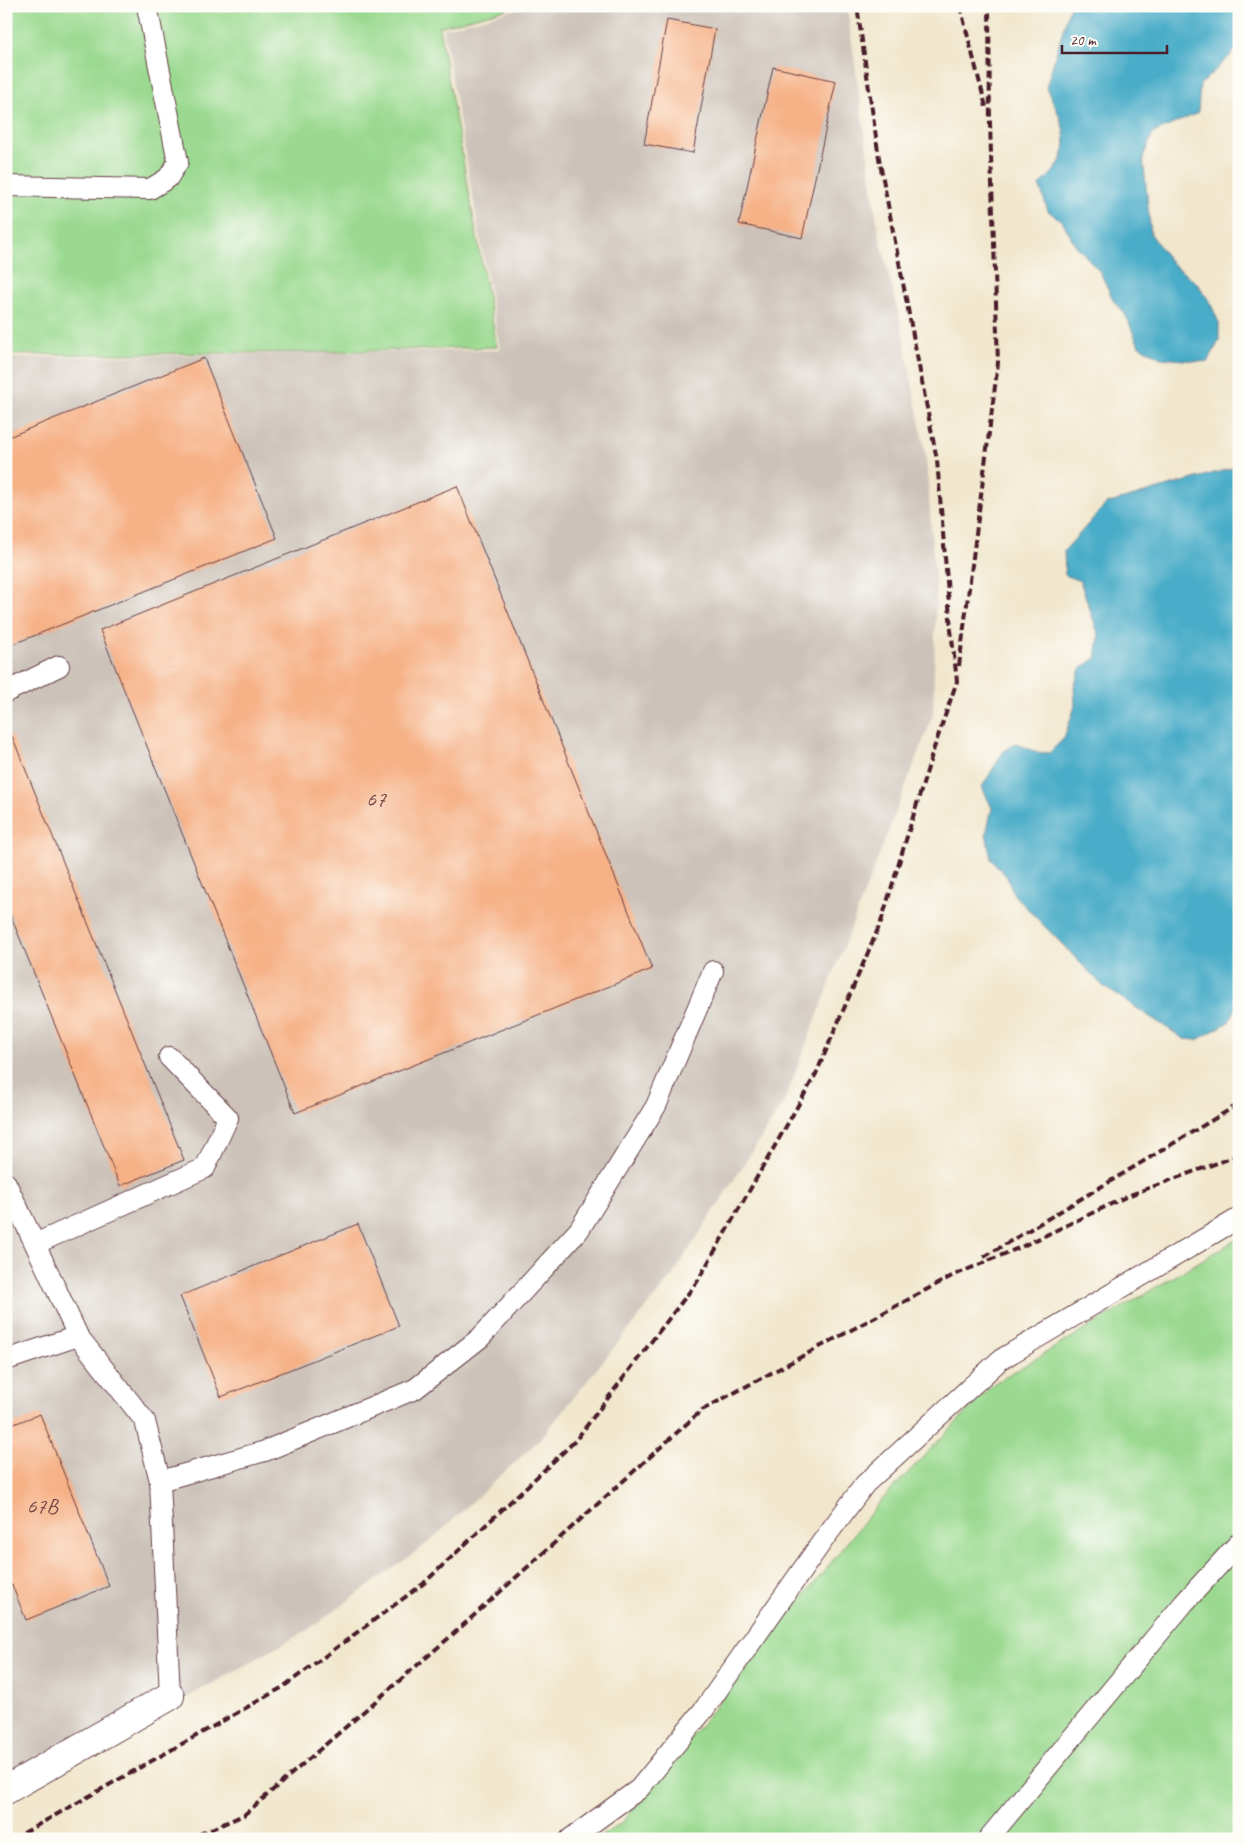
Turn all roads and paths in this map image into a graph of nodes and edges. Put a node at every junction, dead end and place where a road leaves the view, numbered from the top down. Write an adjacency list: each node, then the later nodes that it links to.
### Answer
1 (147, 6): 2 (lane)
2 (6, 186)
3 (59, 666): 4 (lane)
4 (6, 692)
5 (713, 971): 12 (lane)
6 (168, 1057): 9 (lane)
7 (6, 1183): 9 (lane)
8 (1239, 1218): 16 (lane)
9 (35, 1244): 10 (lane)
10 (78, 1336): 11 (lane); 12 (lane)
11 (6, 1360)
12 (160, 1481): 14 (lane)
13 (1239, 1543): 17 (lane)
14 (170, 1696): 15 (street)
15 (6, 1790)
16 (570, 1839)
17 (988, 1839)

